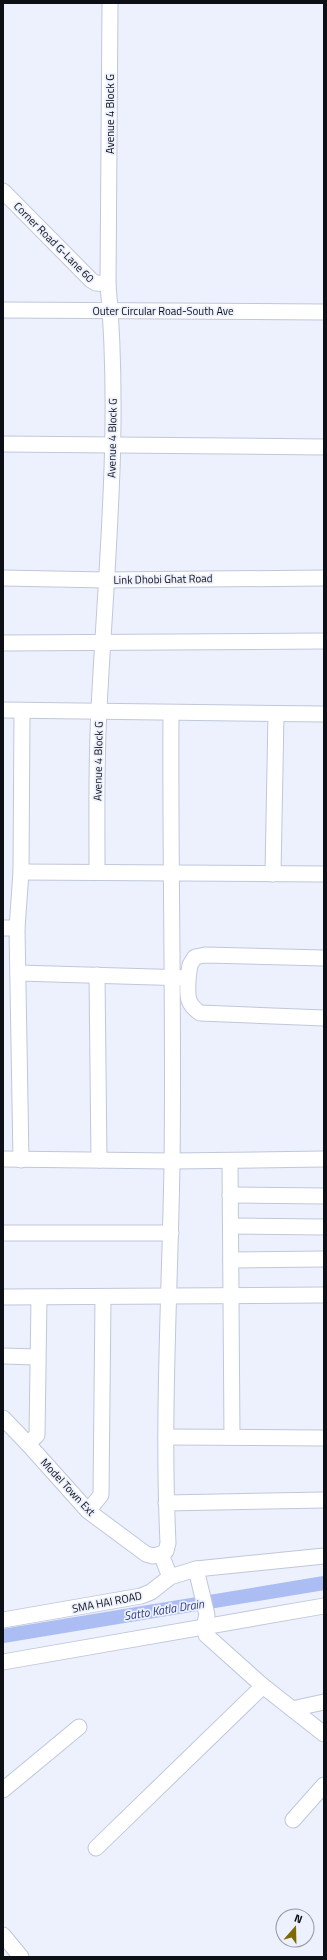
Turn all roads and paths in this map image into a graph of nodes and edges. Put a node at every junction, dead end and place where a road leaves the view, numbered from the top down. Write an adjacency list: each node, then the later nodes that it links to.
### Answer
1 (110, 3): 3 (street, Avenue 4 Block G)
2 (3, 191): 3 (street, Corner Road G-Lane 60)
3 (108, 284): 5 (street, Avenue 4 Block G)
4 (3, 310): 5 (street, Outer Circular Road-South Ave)
5 (111, 311): 6 (street, Outer Circular Road-South Ave); 8 (street, Avenue 4 Block G)
6 (324, 312)
7 (3, 444): 8 (street)
8 (113, 444): 9 (street); 12 (street, Avenue 4 Block G)
9 (324, 448)
10 (3, 578): 12 (street, Link Dhobi Ghat Road)
11 (324, 578): 12 (street, Link Dhobi Ghat Road)
12 (106, 580): 15 (street, Avenue 4 Block G)
13 (324, 641): 15 (street)
14 (3, 643): 15 (street)
15 (102, 643): 18 (street, Avenue 4 Block G)
16 (3, 710): 17 (street)
17 (22, 711): 18 (street); 22 (street)
18 (99, 711): 19 (street); 23 (street, Avenue 4 Block G)
19 (171, 713): 20 (street); 24 (street)
20 (276, 714): 21 (street); 25 (street)
21 (324, 714)
22 (21, 872): 23 (street); 27 (street)
23 (97, 872): 24 (street)
24 (170, 873): 25 (street); 31 (street)
25 (273, 874): 26 (street)
26 (324, 874)
27 (10, 928): 29 (street)
28 (324, 958): 32 (street)
29 (18, 973): 30 (street); 36 (street)
30 (96, 975): 31 (street); 37 (street)
31 (171, 978): 32 (street); 38 (street)
32 (188, 978): 33 (street)
33 (324, 1018)
34 (3, 1159): 36 (street)
35 (324, 1159): 39 (street)
36 (21, 1160): 37 (street)
37 (99, 1160): 38 (street)
38 (172, 1161): 39 (street); 45 (street)
39 (230, 1161): 40 (street)
40 (230, 1195): 41 (street); 42 (street)
41 (324, 1196)
42 (230, 1226): 43 (street); 47 (street)
43 (324, 1227)
44 (3, 1233): 45 (street)
45 (171, 1233): 50 (street)
46 (324, 1259): 47 (street)
47 (231, 1260): 48 (street)
48 (230, 1295): 49 (street); 50 (street); 58 (street)
49 (324, 1295)
50 (168, 1296): 52 (street); 57 (street)
51 (3, 1297): 53 (street)
52 (103, 1297): 53 (street); 63 (street)
53 (39, 1298): 55 (street)
54 (3, 1356): 55 (street)
55 (37, 1357): 60 (street)
56 (5, 1423): 60 (street, Model Town Ext)
57 (166, 1437): 58 (street); 62 (street)
58 (232, 1437): 59 (street)
59 (324, 1438)
60 (28, 1444): 63 (street, Model Town Ext)
61 (324, 1500): 62 (street)
62 (166, 1503): 64 (street)
63 (88, 1511): 64 (street, Model Town Ext)
64 (161, 1554): 67 (street)
65 (324, 1556): 66 (street, SMA HAI ROAD)
66 (196, 1569): 67 (street, SMA HAI ROAD); 70 (street)
67 (170, 1578): 69 (street, SMA HAI ROAD)
68 (324, 1606): 70 (street)
69 (3, 1620)
70 (206, 1620): 71 (street); 72 (street)
71 (3, 1662)
72 (263, 1686): 74 (street); 80 (street)
73 (324, 1702): 74 (street)
74 (292, 1709): 76 (street)
75 (79, 1727): 78 (street)
76 (324, 1734)
77 (324, 1785): 79 (street)
78 (3, 1790)
79 (293, 1820)
80 (96, 1848)
81 (3, 1935): 82 (street)
82 (18, 1956)

